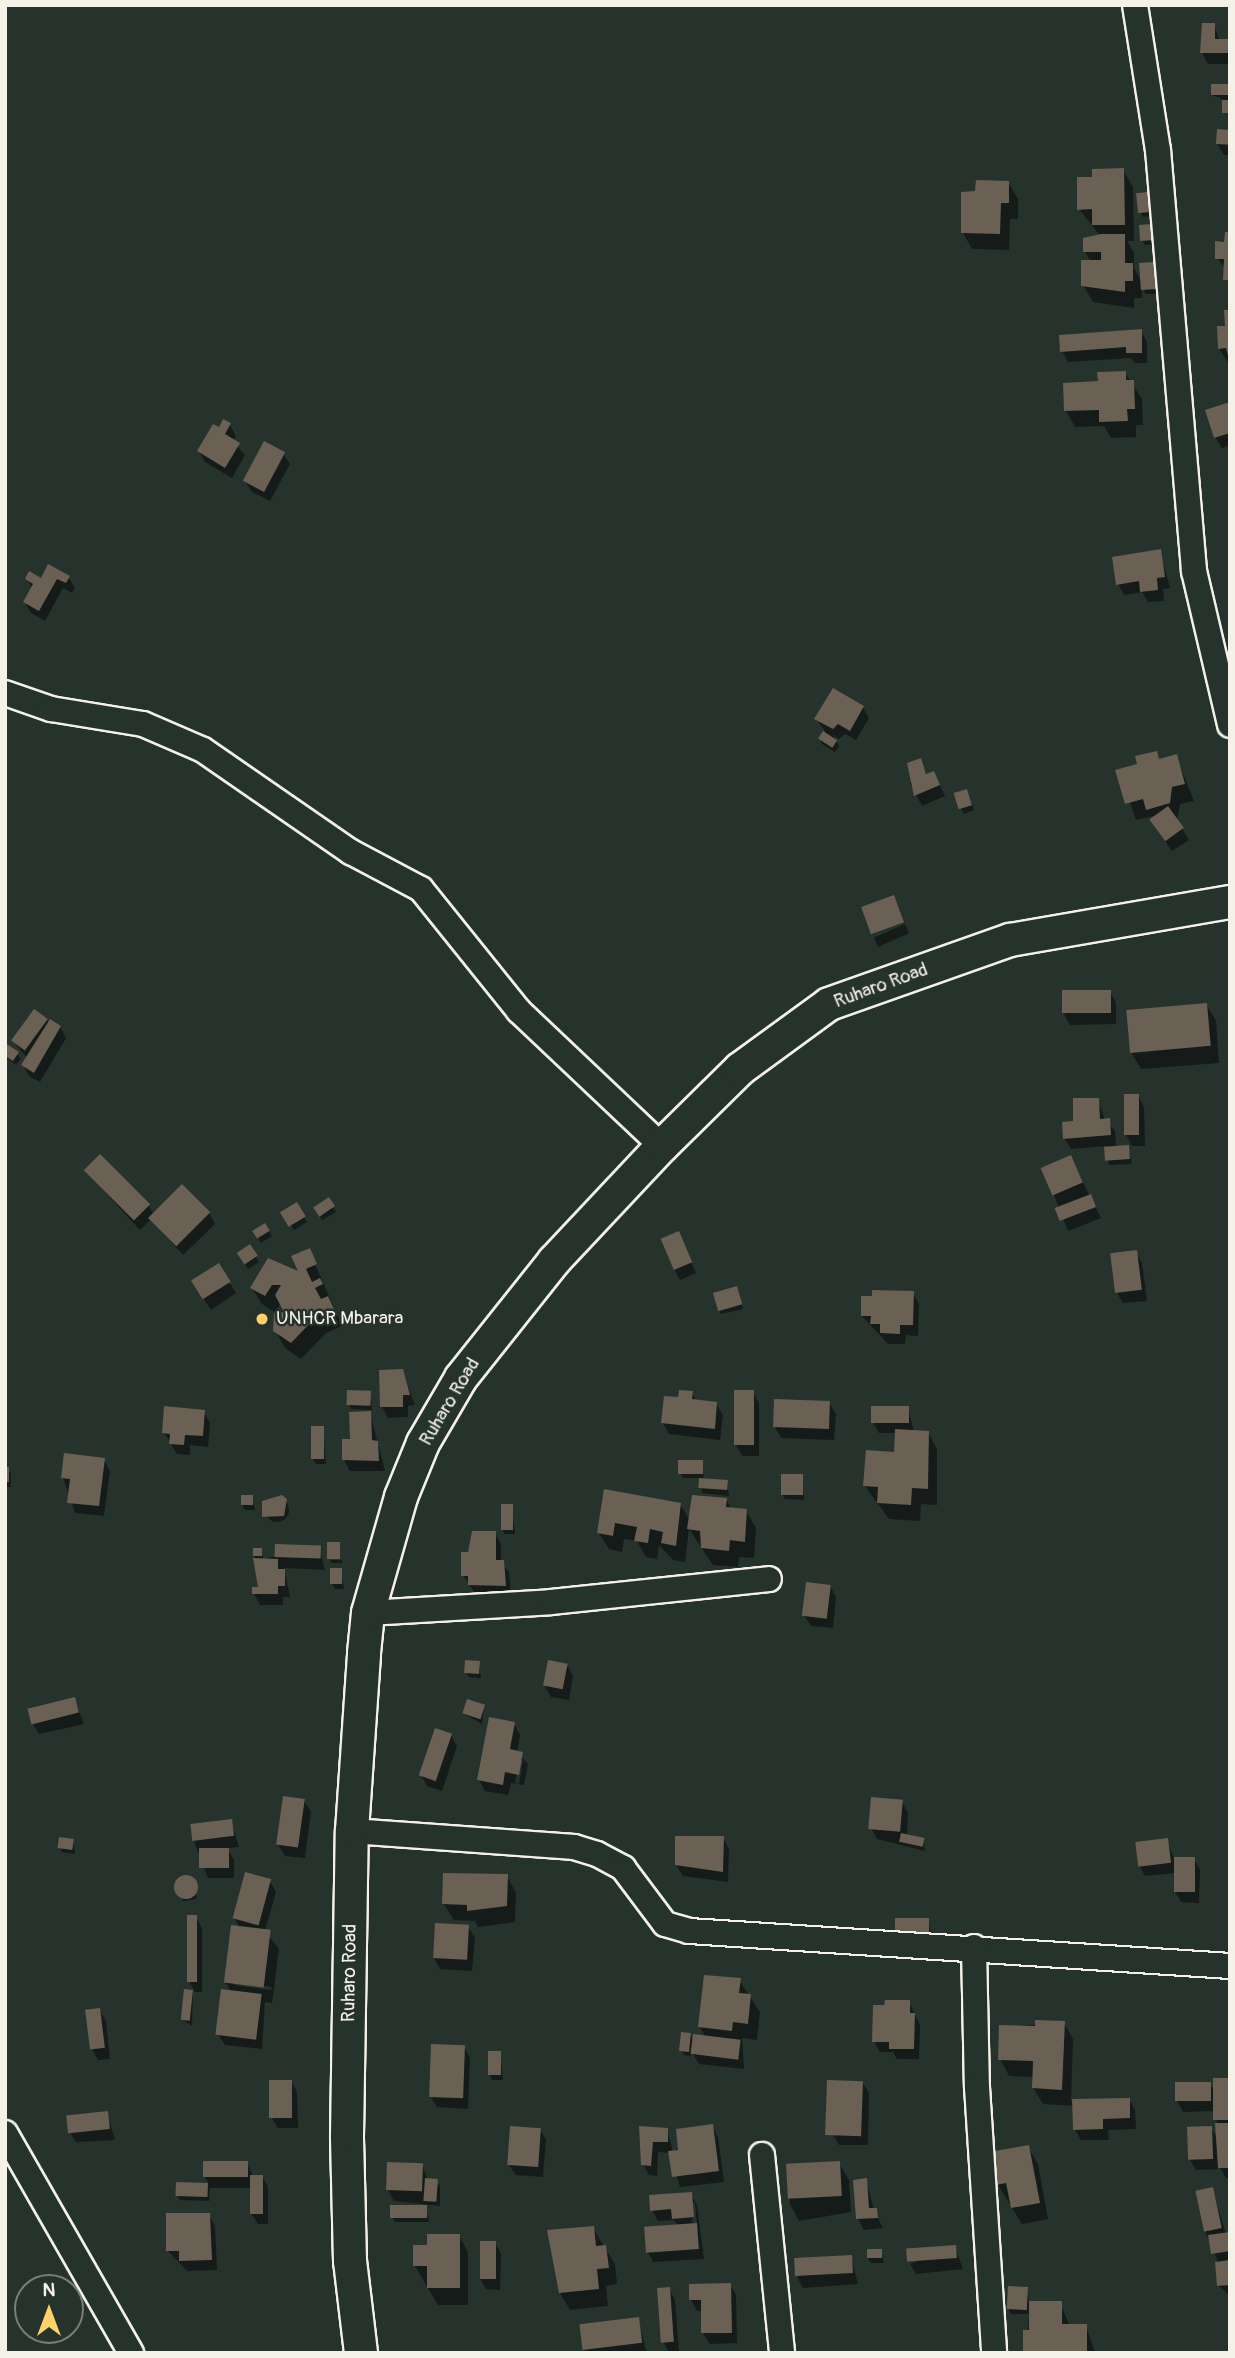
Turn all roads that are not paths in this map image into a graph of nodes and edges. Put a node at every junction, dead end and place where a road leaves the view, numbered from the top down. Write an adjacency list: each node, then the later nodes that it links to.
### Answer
1 (1135, 5): 3 (street)
2 (5, 693): 5 (street)
3 (1230, 725)
4 (1230, 902): 5 (street, Ruharo Road)
5 (662, 1146): 7 (street, Ruharo Road)
6 (769, 1579): 7 (street)
7 (368, 1613): 8 (street, Ruharo Road)
8 (352, 1831): 9 (street); 14 (street, Ruharo Road)
9 (974, 1947): 10 (street); 16 (street)
10 (1230, 1966)
11 (5, 2133): 13 (street)
12 (762, 2155): 15 (street)
13 (131, 2353)
14 (361, 2353)
15 (782, 2353)
16 (994, 2353)

